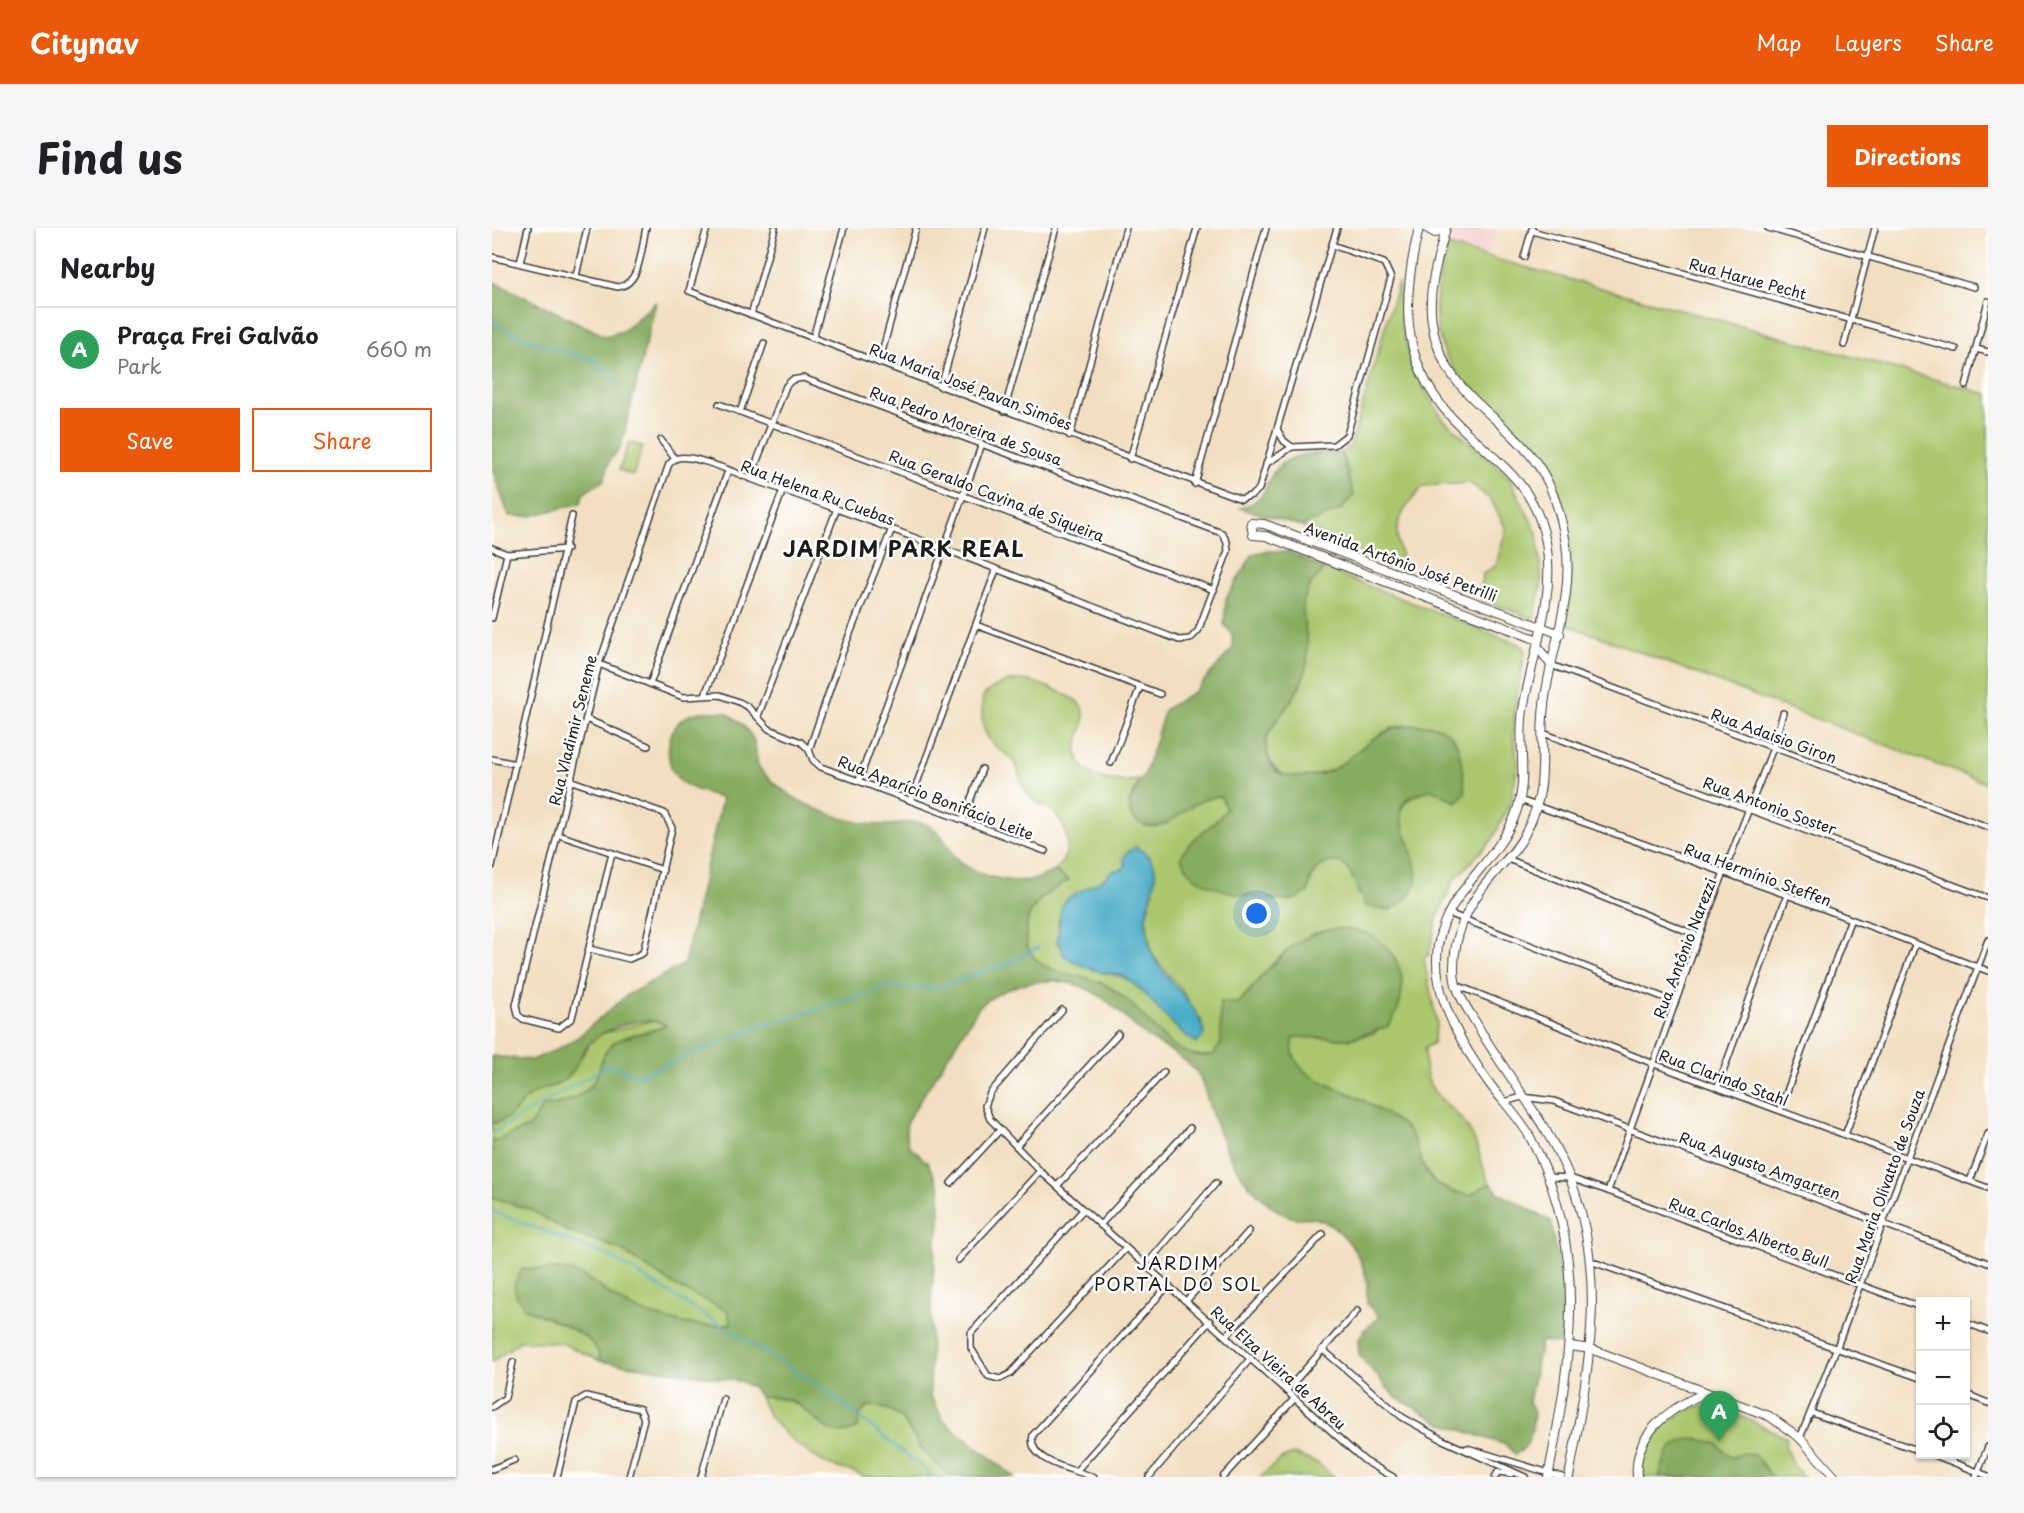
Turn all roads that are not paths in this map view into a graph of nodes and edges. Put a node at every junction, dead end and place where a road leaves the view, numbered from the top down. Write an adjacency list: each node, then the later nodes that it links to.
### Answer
1 (528, 228): 23 (street)
2 (587, 228): 24 (street)
3 (646, 228): 24 (street)
4 (707, 228): 27 (street, Rua Maria José Pavan Simões)
5 (775, 228): 27 (street)
6 (844, 228): 29 (street)
7 (916, 228): 35 (street)
8 (985, 228): 37 (street)
9 (1056, 228): 39 (street)
10 (1126, 228): 43 (street)
11 (1197, 228): 48 (street)
12 (1266, 228): 52 (street)
13 (1336, 228): 19 (street)
14 (1444, 228): 17 (main road); 67 (main road)
15 (1768, 228): 20 (street)
16 (1875, 228): 20 (street)
17 (1422, 229): 66 (main road)
18 (1532, 230): 22 (street); 28 (street, Rua Harue Pecht)
19 (1332, 245): 42 (street); 46 (street)
20 (1868, 256): 25 (street); 28 (street)
21 (492, 257): 23 (street)
22 (1524, 257)
23 (520, 263): 24 (street)
24 (576, 276)
25 (1974, 286)
26 (1988, 301): 32 (street)
27 (751, 315): 29 (street, Rua Maria José Pavan Simões)
28 (1851, 319): 31 (street); 33 (street, Rua Harue Pecht)
29 (813, 338): 35 (street, Rua Maria José Pavan Simões)
30 (764, 343): 40 (street)
31 (1844, 345)
32 (1976, 349): 34 (street); 36 (street)
33 (1956, 350)
34 (1988, 352)
35 (879, 363): 37 (street, Rua Maria José Pavan Simões)
36 (1966, 386)
37 (941, 387): 39 (street, Rua Maria José Pavan Simões)
38 (719, 404): 40 (street, Rua Geraldo Cavina de Siqueira)
39 (1004, 411): 43 (street, Rua Maria José Pavan Simões)
40 (740, 412): 41 (street, Rua Geraldo Cavina de Siqueira)
41 (771, 422): 45 (street, Rua Pedro Moreira de Sousa); 51 (street, Rua Pedro Moreira de Sousa); 54 (street, Rua Geraldo Cavina de Siqueira)
42 (1277, 429): 46 (street); 49 (street)
43 (1070, 436): 48 (street, Rua Maria José Pavan Simões)
44 (661, 440): 47 (street)
45 (982, 444): 54 (street); 63 (street, Rua Pedro Moreira de Sousa)
46 (1292, 447): 49 (street)
47 (675, 459): 50 (street, Rua Helena Ru Cuebas); 69 (street, Rua Vladimir Seneme)
48 (1130, 459): 52 (street, Rua Maria José Pavan Simões)
49 (1266, 464): 52 (street, Rua Maria José Pavan Simões)
50 (728, 471): 51 (street, Rua Helena Ru Cuebas); 71 (street)
51 (750, 479): 53 (street, Rua Helena Ru Cuebas)
52 (1195, 484)
53 (783, 490): 55 (street, Rua Helena Ru Cuebas); 74 (street)
54 (962, 495): 60 (street); 63 (street, Rua Geraldo Cavina de Siqueira)
55 (836, 511): 57 (street, Rua Helena Ru Cuebas); 76 (street)
56 (572, 516): 59 (street)
57 (891, 531): 60 (street, Rua Helena Ru Cuebas); 81 (street)
58 (492, 548): 61 (street)
59 (567, 549): 61 (street); 84 (street)
60 (945, 549): 62 (street, Rua Helena Ru Cuebas); 86 (street)
61 (507, 554): 64 (street)
62 (996, 570): 63 (street, Rua Helena Ru Cuebas); 65 (street)
63 (1214, 590)
64 (492, 618)
65 (976, 625): 72 (street); 88 (street)
66 (1541, 628): 67 (main road, Avenida Artônio José Petrilli); 68 (main road); 68 (main road, Avenida Artônio José Petrilli)
67 (1560, 634): 70 (main road)
68 (1538, 643): 70 (main road); 89 (main road)
69 (599, 664): 71 (street, Rua Aparício Bonifácio Leite); 77 (street, Rua Vladimir Seneme)
70 (1551, 665): 78 (main road); 80 (street, Rua Adaisio Giron)
71 (650, 684): 74 (street, Rua Aparício Bonifácio Leite)
72 (1140, 687): 73 (street); 83 (street)
73 (1160, 694)
74 (705, 695): 76 (street, Rua Aparício Bonifácio Leite)
75 (1783, 714): 80 (street, Rua Antônio Narezzi)
76 (758, 716): 81 (street, Rua Aparício Bonifácio Leite)
77 (586, 718): 79 (street); 87 (street, Rua Vladimir Seneme)
78 (1543, 733): 90 (main road); 91 (street, Rua Antonio Soster)
79 (648, 746)
80 (1773, 747): 91 (street, Rua Antônio Narezzi); 93 (street, Rua Adaisio Giron)
81 (809, 750): 86 (street, Rua Aparício Bonifácio Leite)
82 (492, 759): 84 (street)
83 (1110, 763)
84 (516, 765): 98 (street)
85 (982, 769): 92 (street)
86 (859, 780): 88 (street, Rua Aparício Bonifácio Leite)
87 (572, 781): 94 (street, Rua Vladimir Seneme); 99 (street)
88 (911, 799): 92 (street, Rua Aparício Bonifácio Leite)
89 (1520, 800): 90 (street, Rua Hermínio Steffen); 103 (main road)
90 (1538, 806): 97 (main road); 100 (street, Rua Hermínio Steffen)
91 (1748, 810): 100 (street, Rua Antônio Narezzi); 102 (street, Rua Antonio Soster)
92 (963, 820): 95 (street, Rua Aparício Bonifácio Leite)
93 (1988, 827)
94 (559, 835): 96 (street); 109 (street, Rua Vladimir Seneme)
95 (1045, 851)
96 (612, 853): 99 (street); 109 (street)
97 (1508, 860): 104 (main road); 106 (street)
98 (492, 866)
99 (663, 870): 109 (street)
100 (1725, 873): 101 (street, Rua Hermínio Steffen); 106 (street, Rua Antônio Narezzi)
101 (1787, 895): 105 (street, Rua Hermínio Steffen); 118 (street)
102 (1988, 898)
103 (1448, 913): 104 (street); 120 (main road)
104 (1463, 919): 112 (main road); 113 (street)
105 (1850, 921): 108 (street, Rua Hermínio Steffen); 121 (street)
106 (1699, 936): 113 (street, Rua Antônio Narezzi)
107 (1988, 940): 110 (street, Rua Maria Olivatto de Souza)
108 (1915, 945): 110 (street, Rua Hermínio Steffen); 126 (street)
109 (590, 949)
110 (1977, 967): 111 (street, Rua Hermínio Steffen); 128 (street, Rua Maria Olivatto de Souza)
111 (1988, 971)
112 (1454, 985): 116 (street, Rua Clarindo Stahl); 119 (main road)
113 (1675, 1002): 116 (street, Rua Antônio Narezzi)
114 (1062, 1010): 123 (street, Rua Elza Vieira de Abreu)
115 (1118, 1034): 127 (street)
116 (1654, 1064): 118 (street, Rua Clarindo Stahl); 124 (street, Rua Antônio Narezzi)
117 (1164, 1072): 135 (street)
118 (1718, 1086): 121 (street, Rua Clarindo Stahl)
119 (1522, 1097): 120 (street); 124 (street, Rua Augusto Amgarten); 131 (main road)
120 (1504, 1102): 130 (main road)
121 (1780, 1110): 126 (street, Rua Clarindo Stahl)
122 (1190, 1128): 140 (street)
123 (1000, 1130): 127 (street, Rua Elza Vieira de Abreu); 133 (street)
124 (1629, 1130): 137 (street, Rua Antônio Narezzi); 139 (street, Rua Augusto Amgarten)
125 (1988, 1134): 132 (street)
126 (1845, 1135): 128 (street, Rua Clarindo Stahl)
127 (1016, 1146): 129 (street, Rua Elza Vieira de Abreu)
128 (1908, 1158): 132 (street, Rua Clarindo Stahl); 139 (street, Rua Maria Olivatto de Souza)
129 (1040, 1171): 135 (street, Rua Elza Vieira de Abreu); 144 (street)
130 (1547, 1177): 131 (street, Rua Carlos Alberto Bull); 157 (main road)
131 (1570, 1178): 137 (street, Rua Carlos Alberto Bull); 145 (main road)
132 (1970, 1181): 136 (street, Rua Clarindo Stahl)
133 (951, 1182)
134 (1216, 1183): 147 (street)
135 (1057, 1186): 138 (street, Rua Elza Vieira de Abreu)
136 (1988, 1188)
137 (1608, 1191): 148 (street, Rua Carlos Alberto Bull)
138 (1083, 1210): 140 (street, Rua Elza Vieira de Abreu); 143 (street)
139 (1883, 1222): 146 (street, Rua Augusto Amgarten); 148 (street, Rua Maria Olivatto de Souza)
140 (1100, 1225): 143 (street, Rua Elza Vieira de Abreu)
141 (1249, 1231): 150 (street)
142 (1323, 1234): 156 (street)
143 (1126, 1248): 147 (street, Rua Elza Vieira de Abreu)
144 (958, 1260)
145 (1590, 1261): 158 (street); 160 (main road)
146 (1988, 1263)
147 (1145, 1266): 149 (street, Rua Elza Vieira de Abreu)
148 (1859, 1286): 151 (street, Rua Carlos Alberto Bull); 158 (street, Rua Maria Olivatto de Souza)
149 (1167, 1287): 150 (street, Rua Elza Vieira de Abreu); 179 (street)
150 (1186, 1300): 153 (street, Rua Elza Vieira de Abreu)
151 (1916, 1307)
152 (1357, 1311): 159 (street)
153 (1210, 1321): 156 (street, Rua Elza Vieira de Abreu); 179 (street)
154 (1970, 1325): 155 (street)
155 (1988, 1331)
156 (1226, 1336): 161 (street, Rua Elza Vieira de Abreu)
157 (1570, 1346): 160 (main road); 181 (main road)
158 (1837, 1347): 163 (street); 171 (street, Rua Maria Olivatto de Souza)
159 (1322, 1349): 164 (street); 173 (street)
160 (1591, 1349): 165 (main road); 193 (main road)
161 (1251, 1358): 164 (street, Rua Elza Vieira de Abreu); 187 (street)
162 (513, 1362): 170 (street)
163 (1916, 1377)
164 (1286, 1391): 167 (street, Rua Elza Vieira de Abreu)
165 (1702, 1394): 172 (main road); 194 (main road)
166 (1970, 1396): 169 (street)
167 (1295, 1398): 188 (street); 189 (street, Rua Elza Vieira de Abreu)
168 (723, 1399): 185 (street)
169 (1988, 1403)
170 (492, 1407)
171 (1812, 1413): 172 (street, Rua Maria Olivatto de Souza); 175 (street)
172 (1800, 1438): 195 (main road)
173 (1443, 1440): 181 (street); 191 (street)
174 (1988, 1447): 180 (street)
175 (1916, 1450)
176 (1941, 1459): 180 (street)
177 (514, 1460): 178 (street)
178 (492, 1469)
179 (1077, 1470): 186 (street)
180 (1976, 1474): 182 (street)
181 (1549, 1475): 192 (street)
182 (1988, 1476)
183 (557, 1477): 184 (street)
184 (629, 1477)
185 (702, 1477)
186 (1095, 1477)
187 (1149, 1477)
188 (1223, 1477)
189 (1393, 1477)
190 (1495, 1477): 191 (street)
191 (1523, 1477)
192 (1562, 1477)
193 (1569, 1477)
194 (1637, 1477)
195 (1834, 1477)

